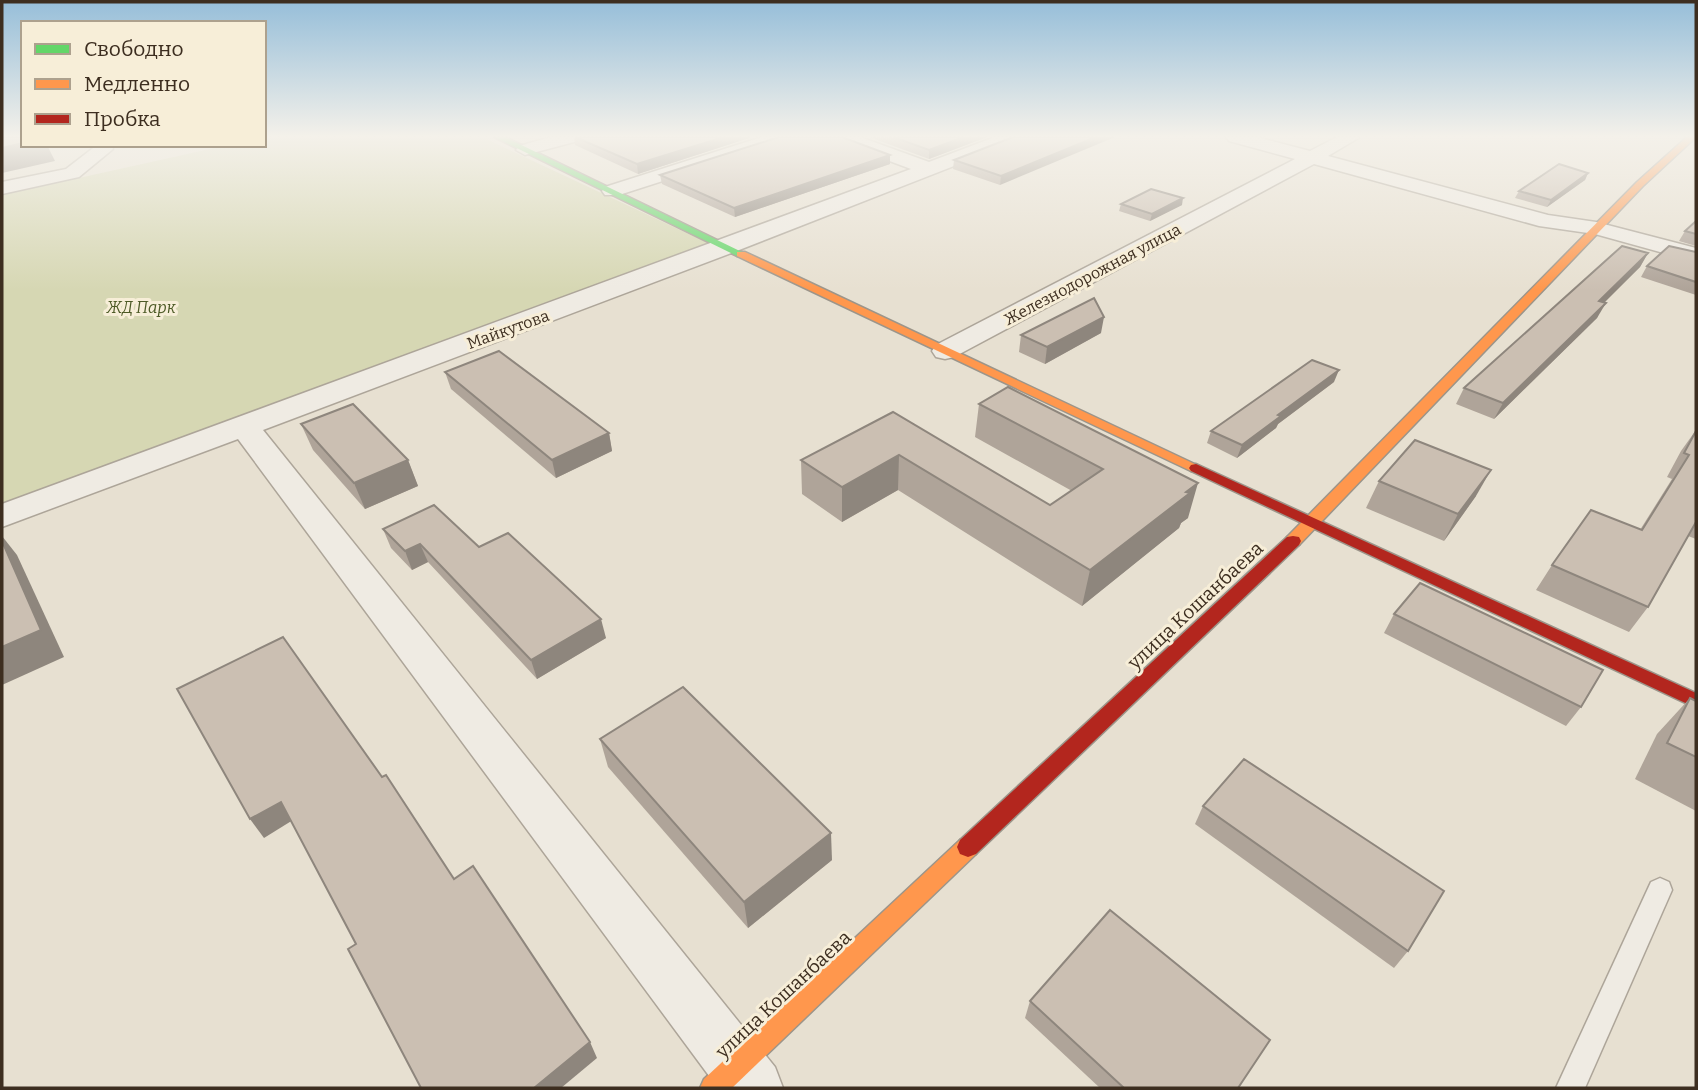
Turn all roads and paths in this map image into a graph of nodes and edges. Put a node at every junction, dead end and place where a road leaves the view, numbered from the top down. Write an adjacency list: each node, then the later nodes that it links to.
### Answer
1 (605, 188): 7 (street)
2 (622, 188): 7 (street)
3 (880, 188): 9 (street, Майкутова)
4 (1255, 188): 11 (street, Железнодорожная улица)
5 (1420, 188): 8 (street)
6 (1636, 188): 8 (street, улица Кошанбаева)
7 (612, 191): 9 (street)
8 (1596, 228): 10 (street); 14 (street, улица Кошанбаева)
9 (726, 247): 11 (street); 12 (street, Майкутова)
10 (1696, 256)
11 (945, 351): 14 (street)
12 (245, 427): 13 (street, Майкутова); 17 (street)
13 (2, 516)
14 (1312, 523): 15 (street); 17 (street, улица Кошанбаева)
15 (1696, 701)
16 (1660, 890): 18 (lane)
17 (734, 1081)
18 (1570, 1088)

